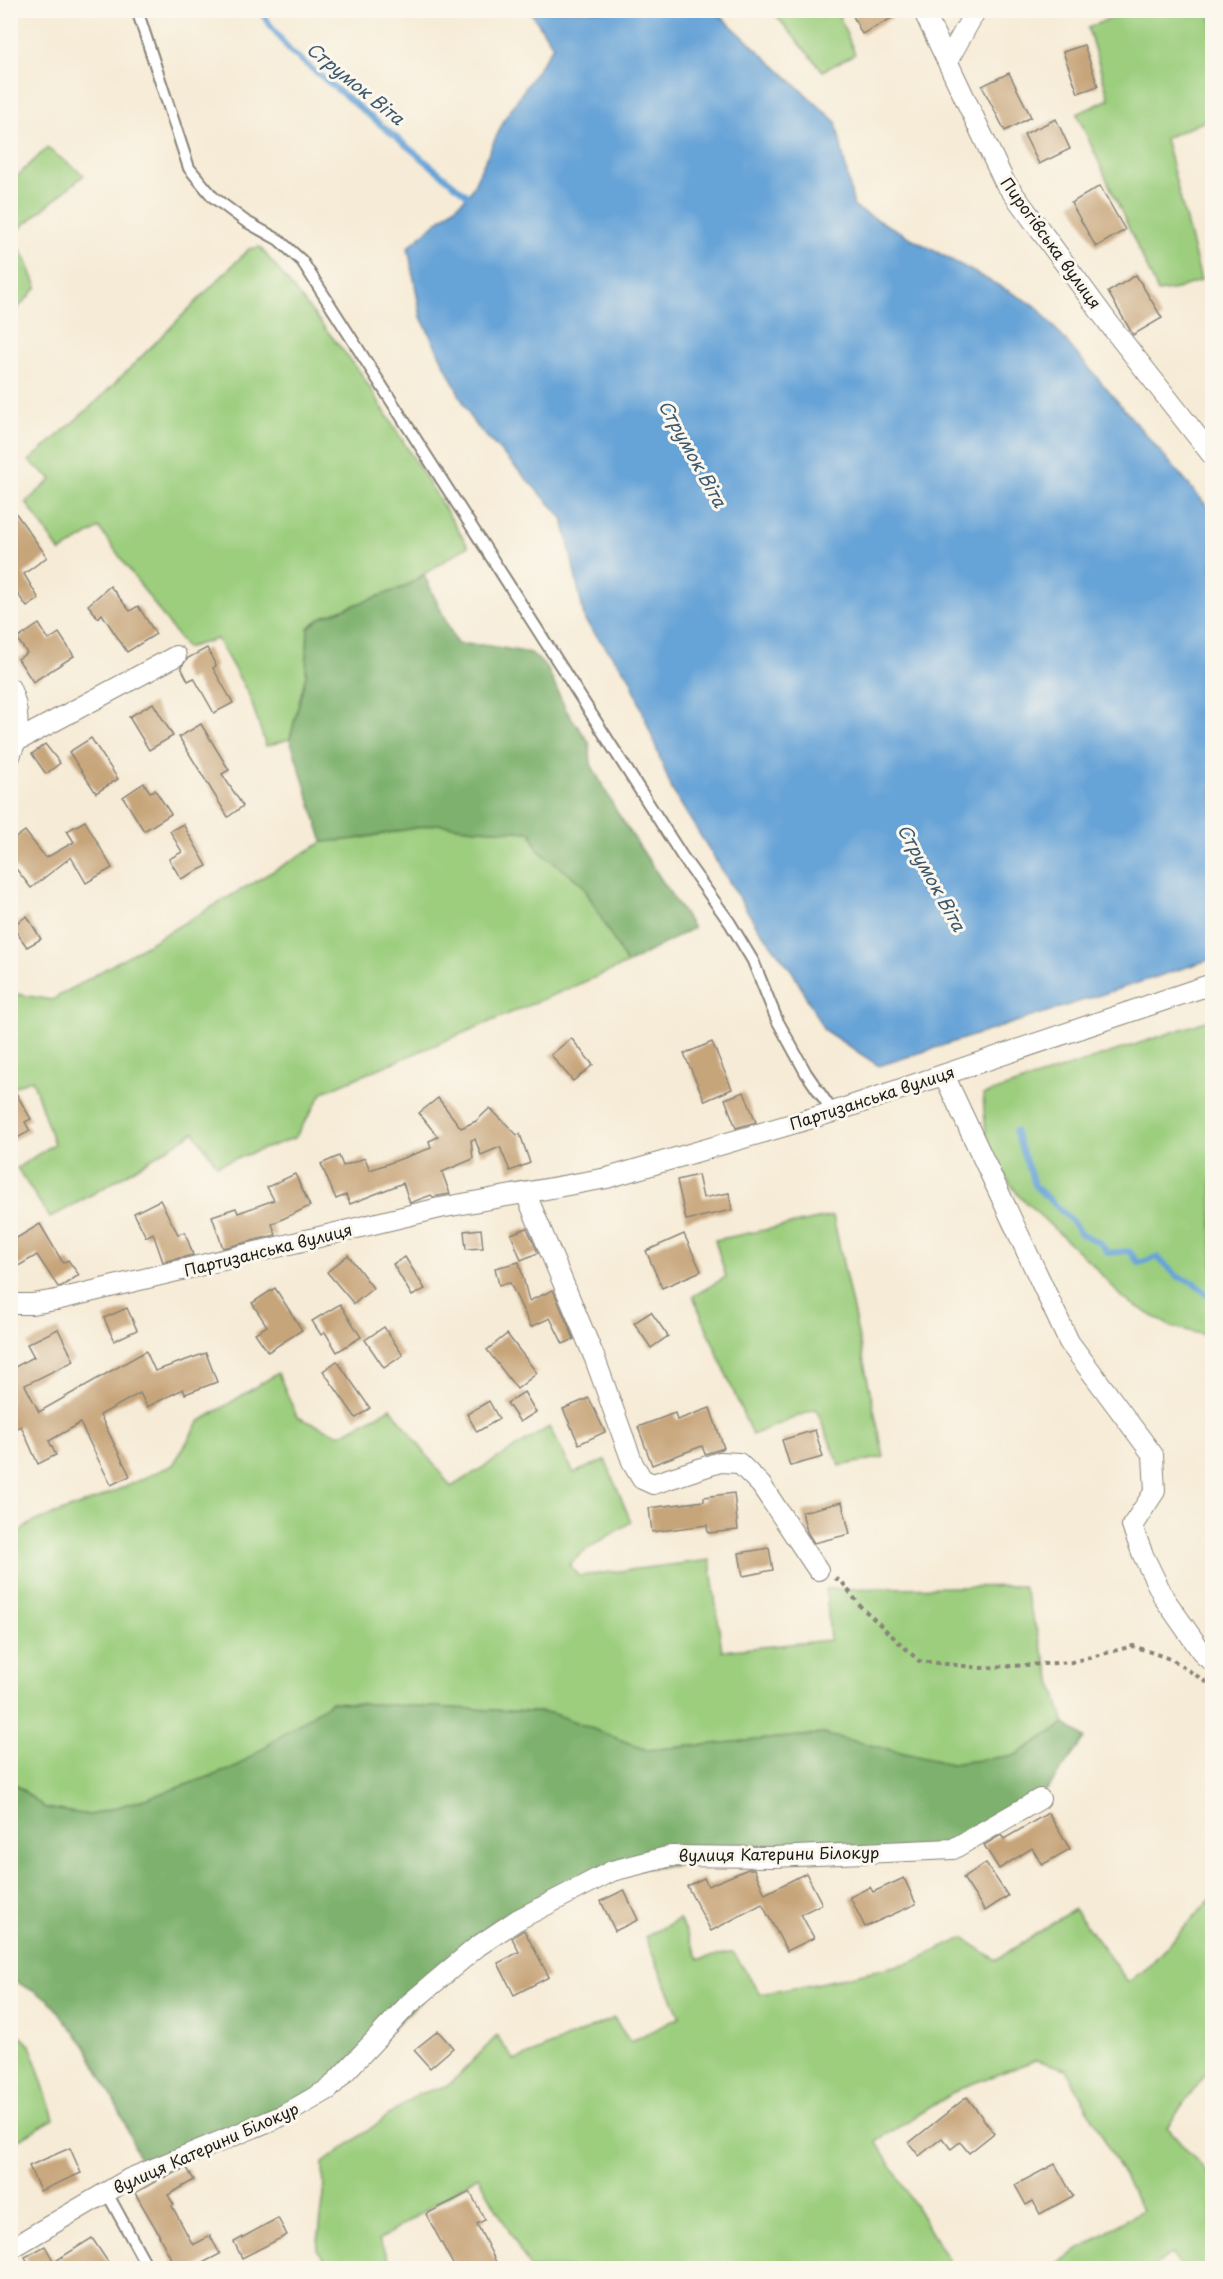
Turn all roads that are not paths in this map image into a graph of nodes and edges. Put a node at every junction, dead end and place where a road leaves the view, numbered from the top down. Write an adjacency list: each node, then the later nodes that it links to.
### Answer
1 (137, 10): 11 (lane)
2 (923, 10): 4 (street, Пирогівська вулиця)
3 (976, 10): 4 (street)
4 (948, 60): 5 (street, Пирогівська вулиця)
5 (1212, 455)
6 (176, 656): 8 (street)
7 (10, 688): 8 (street)
8 (14, 749)
9 (1212, 984): 10 (street, Партизанська вулиця)
10 (944, 1074): 11 (street, Партизанська вулиця); 15 (street)
11 (833, 1112): 12 (street, Партизанська вулиця)
12 (526, 1194): 13 (street, Партизанська вулиця); 14 (street)
13 (10, 1304)
14 (818, 1570)
15 (1212, 1661)
16 (1040, 1799): 17 (street, вулиця Катерини Білокур)
17 (107, 2193): 18 (street, вулиця Катерини Білокур); 19 (lane)
18 (10, 2249)
19 (148, 2268)

